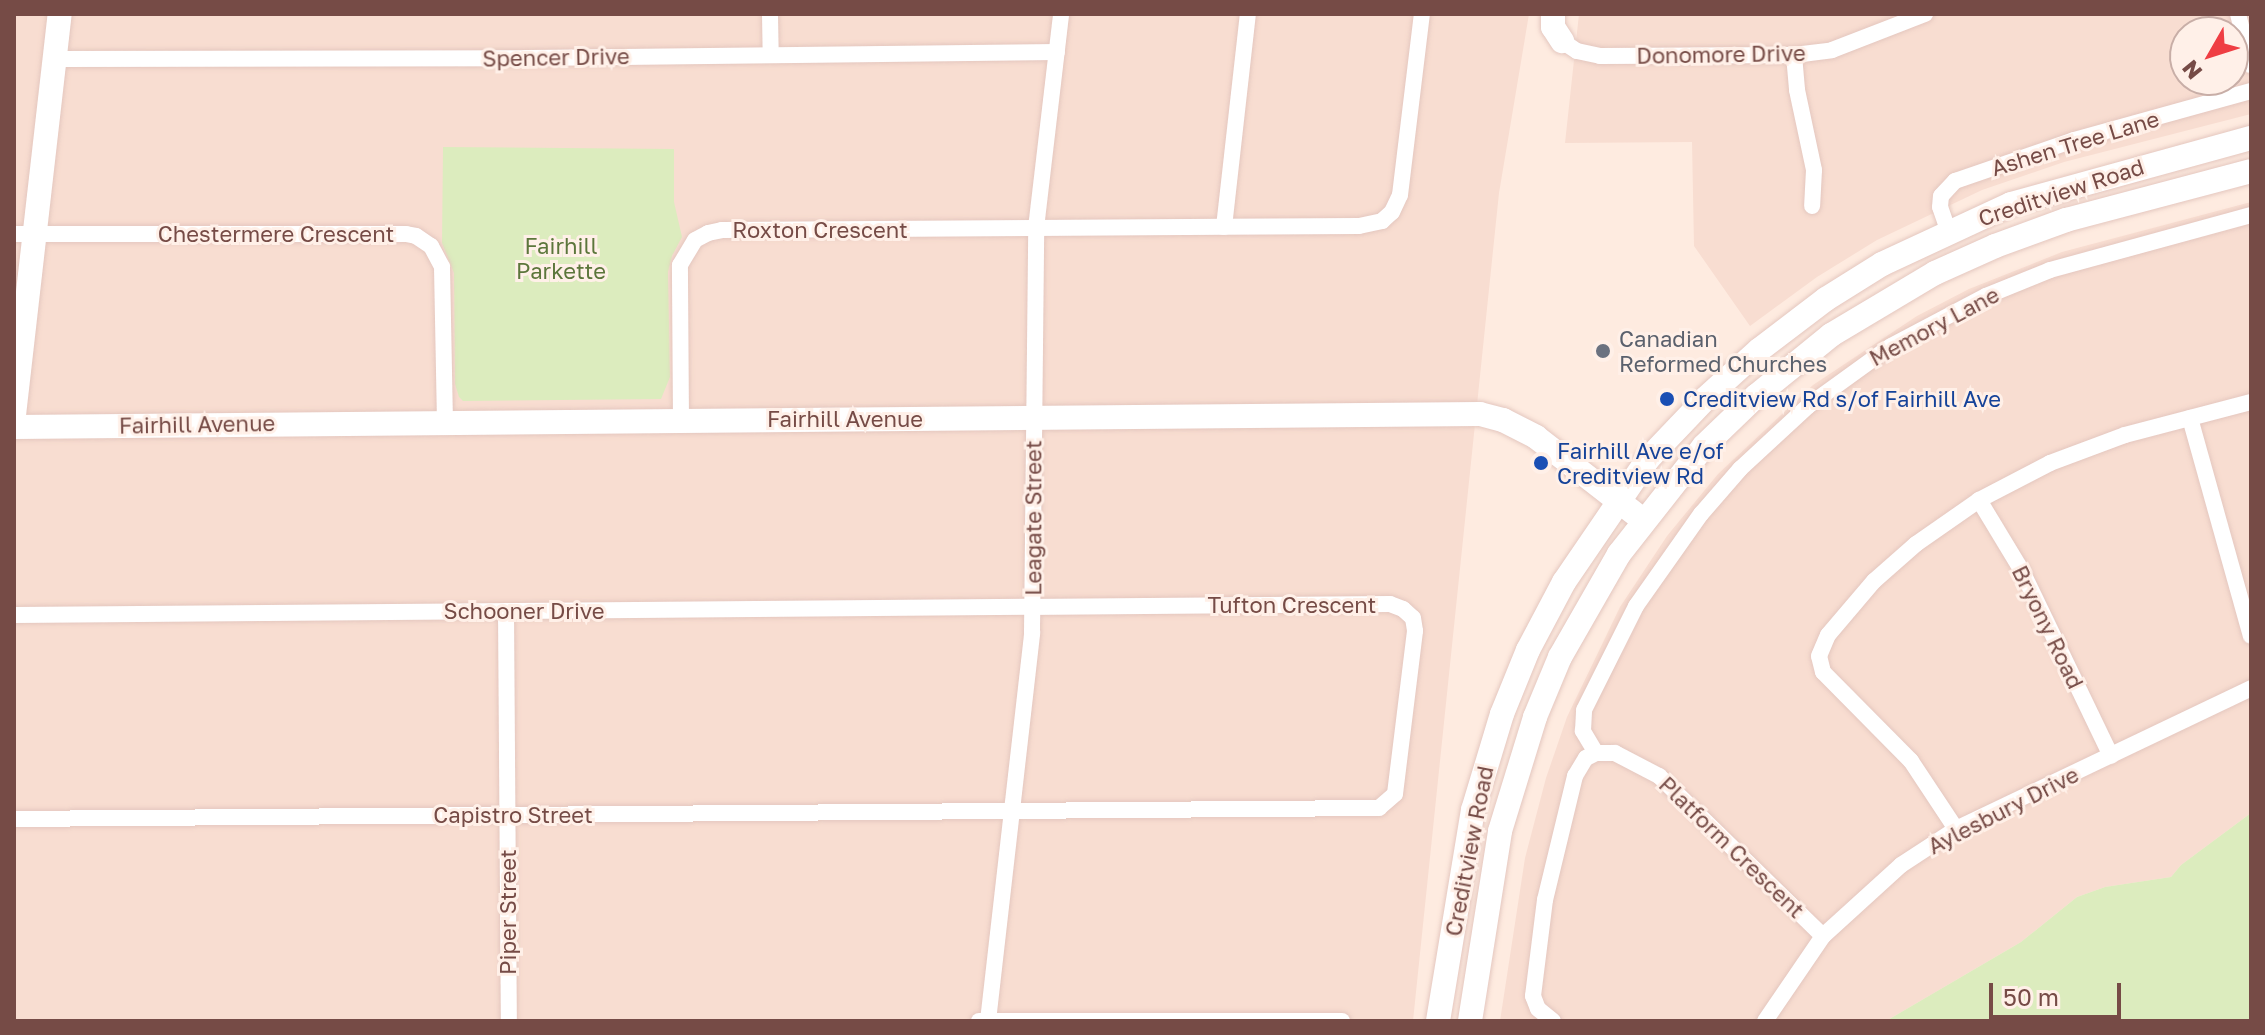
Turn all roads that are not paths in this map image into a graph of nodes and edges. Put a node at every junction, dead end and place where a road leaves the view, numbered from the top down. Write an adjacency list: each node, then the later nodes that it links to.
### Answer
1 (60, 14): 13 (main road)
2 (770, 14): 11 (street)
3 (1061, 14): 10 (street, Leagate Street)
4 (1248, 14): 20 (street)
5 (1422, 14): 20 (street, Roxton Crescent)
6 (1553, 14): 9 (main road)
7 (1925, 14): 12 (street, Donomore Drive)
8 (2238, 14): 14 (street)
9 (1562, 41): 12 (street, Donomore Drive)
10 (1057, 52): 11 (street, Spencer Drive); 21 (street, Leagate Street)
11 (771, 53): 13 (street, Spencer Drive)
12 (1794, 55): 18 (street)
13 (55, 59): 23 (main road)
14 (2251, 65)
15 (2251, 94): 22 (street, Ashen Tree Lane)
16 (2251, 138): 22 (main road, Creditview Road)
17 (2251, 171): 33 (main road, Creditview Road)
18 (1812, 206)
19 (2251, 215): 39 (street, Memory Lane)
20 (1224, 227): 21 (street, Roxton Crescent)
21 (1036, 228): 27 (street, Leagate Street); 28 (street, Roxton Crescent)
22 (1948, 230): 31 (main road, Creditview Road)
23 (24, 234): 25 (main road); 29 (street, Chestermere Crescent)
24 (2251, 402): 26 (street)
25 (14, 415)
26 (2190, 418): 32 (street); 37 (street)
27 (1033, 419): 28 (main road, Fairhill Avenue); 31 (main road, Fairhill Avenue); 34 (street, Leagate Street)
28 (681, 421): 29 (main road, Fairhill Avenue)
29 (445, 422): 30 (main road, Fairhill Avenue)
30 (14, 427)
31 (1618, 500): 33 (main road, Fairhill Avenue); 50 (main road, Creditview Road)
32 (1979, 500): 40 (street, Bryony Road); 44 (street)
33 (1643, 520): 51 (main road, Creditview Road)
34 (1034, 607): 35 (street, Schooner Drive); 41 (street, Leagate Street); 41 (street, Tufton Crescent)
35 (506, 611): 36 (street, Schooner Drive); 42 (street, Piper Street)
36 (14, 615)
37 (2251, 636)
38 (2251, 688): 40 (street, Aylesbury Drive)
39 (1596, 753): 45 (street, Platform Crescent); 52 (street)
40 (2111, 756): 44 (street, Aylesbury Drive)
41 (1013, 811): 42 (street, Capistro Street); 48 (street, Leagate Street)
42 (508, 815): 43 (street, Capistro Street); 46 (street, Piper Street)
43 (14, 819)
44 (1956, 829): 45 (street, Aylesbury Drive)
45 (1823, 936): 53 (street, Aylesbury Drive)
46 (509, 1021)
47 (977, 1021): 48 (street)
48 (988, 1021): 49 (street)
49 (1342, 1021)
50 (1438, 1021)
51 (1470, 1021)
52 (1553, 1021)
53 (1765, 1021)

